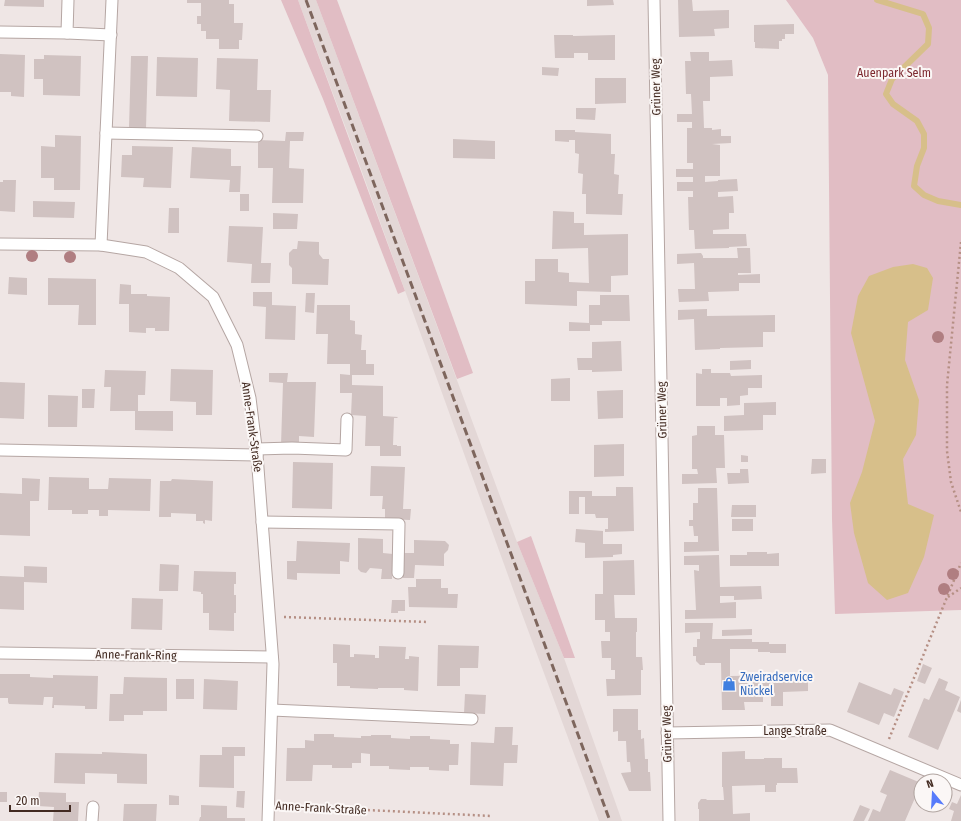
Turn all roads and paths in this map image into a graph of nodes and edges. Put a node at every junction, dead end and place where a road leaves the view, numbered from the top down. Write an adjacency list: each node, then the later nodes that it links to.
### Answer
1 (68, 0): 5 (street)
2 (112, 0): 6 (street)
3 (654, 0): 27 (street, Grüner Weg)
4 (0, 32): 5 (street)
5 (67, 33): 6 (street)
6 (111, 35): 7 (street)
7 (106, 133): 8 (street); 11 (street)
8 (257, 136)
9 (961, 242): 15 (path)
10 (0, 244): 11 (street, Anne-Frank-Straße)
11 (101, 245): 14 (street, Anne-Frank-Straße)
12 (347, 419): 14 (street)
13 (0, 450): 14 (street)
14 (257, 452): 16 (street, Anne-Frank-Straße)
15 (961, 512)
16 (262, 522): 18 (street); 21 (street, Anne-Frank-Straße)
17 (961, 563): 20 (path)
18 (398, 573)
19 (961, 588): 20 (path)
20 (948, 597): 28 (path)
21 (269, 617): 22 (path); 24 (street, Anne-Frank-Straße)
22 (428, 622)
23 (0, 653): 24 (street, Anne-Frank-Ring)
24 (272, 657): 25 (street, Anne-Frank-Straße)
25 (272, 710): 26 (street); 30 (street, Anne-Frank-Straße)
26 (472, 719)
27 (667, 733): 28 (street, Lange Straße); 35 (street, Grüner Weg)
28 (883, 753): 29 (street, Lange Straße)
29 (961, 785)
30 (269, 806): 32 (path, Anne-Frank-Straße); 34 (street, Anne-Frank-Straße)
31 (93, 807): 33 (street)
32 (492, 816)
33 (92, 821)
34 (268, 821)
35 (669, 821)

